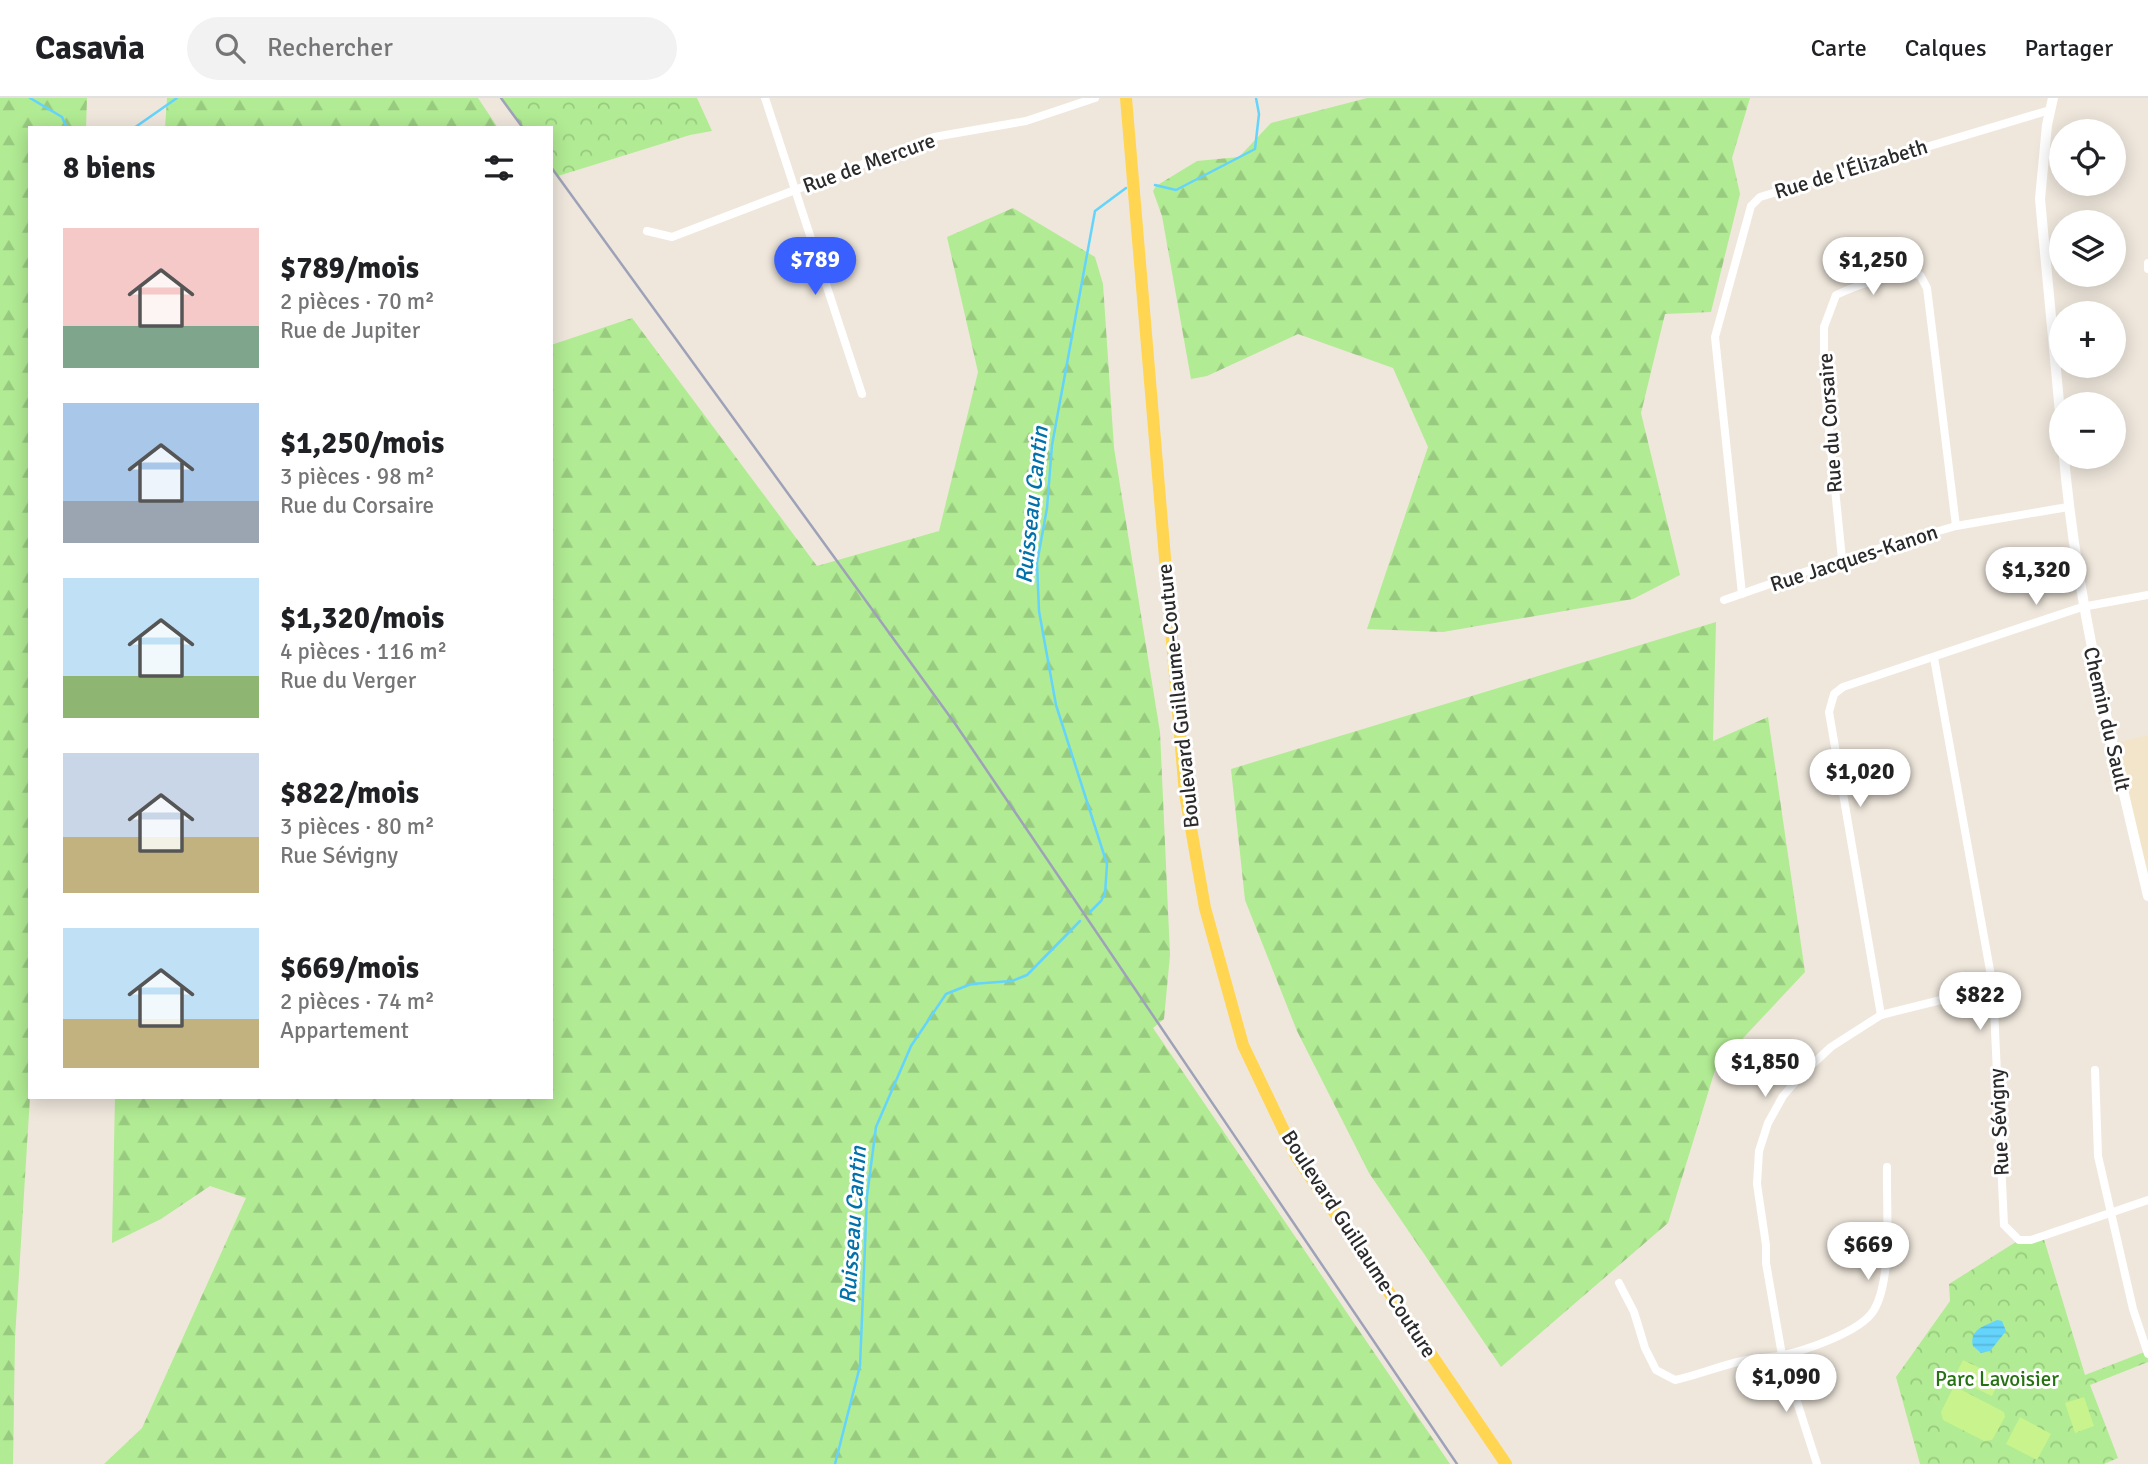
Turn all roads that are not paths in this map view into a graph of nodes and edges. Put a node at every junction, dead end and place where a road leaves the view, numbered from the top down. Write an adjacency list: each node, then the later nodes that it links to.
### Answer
1 (765, 98): 6 (street)
2 (1095, 98): 6 (street, Rue de Mercure)
3 (1126, 98): 31 (main road, Boulevard Guillaume-Couture)
4 (2053, 98): 5 (street)
5 (2050, 110): 10 (street); 16 (street, Rue de l'Élizabeth)
6 (795, 190): 7 (street, Rue de Mercure); 11 (street)
7 (647, 231)
8 (2148, 263): 9 (street)
9 (2148, 269)
10 (2058, 392)
11 (862, 394)
12 (2065, 469): 13 (street, Chemin du Sault)
13 (2068, 507): 14 (street, Rue Jacques-Kanon); 19 (street, Chemin du Sault)
14 (1956, 526): 15 (street, Rue Jacques-Kanon); 15 (street, Rue du Corsaire)
15 (1842, 559): 16 (street, Rue Jacques-Kanon)
16 (1742, 594): 18 (street, Rue Jacques-Kanon)
17 (2148, 595): 19 (street)
18 (1724, 600)
19 (2082, 607): 20 (street); 21 (street, Chemin du Sault)
20 (1934, 658): 22 (street, Rue Sévigny); 23 (street)
21 (2148, 896)
22 (1993, 987): 23 (street); 27 (street, Rue Sévigny)
23 (1881, 1015): 30 (street)
24 (2095, 1070): 27 (street)
25 (1887, 1167): 30 (street)
26 (2148, 1200): 27 (street, Rue Sévigny)
27 (2112, 1212): 29 (street)
28 (1619, 1283): 30 (street)
29 (2148, 1354)
30 (1782, 1355): 32 (street)
31 (1506, 1464)
32 (1817, 1464)

